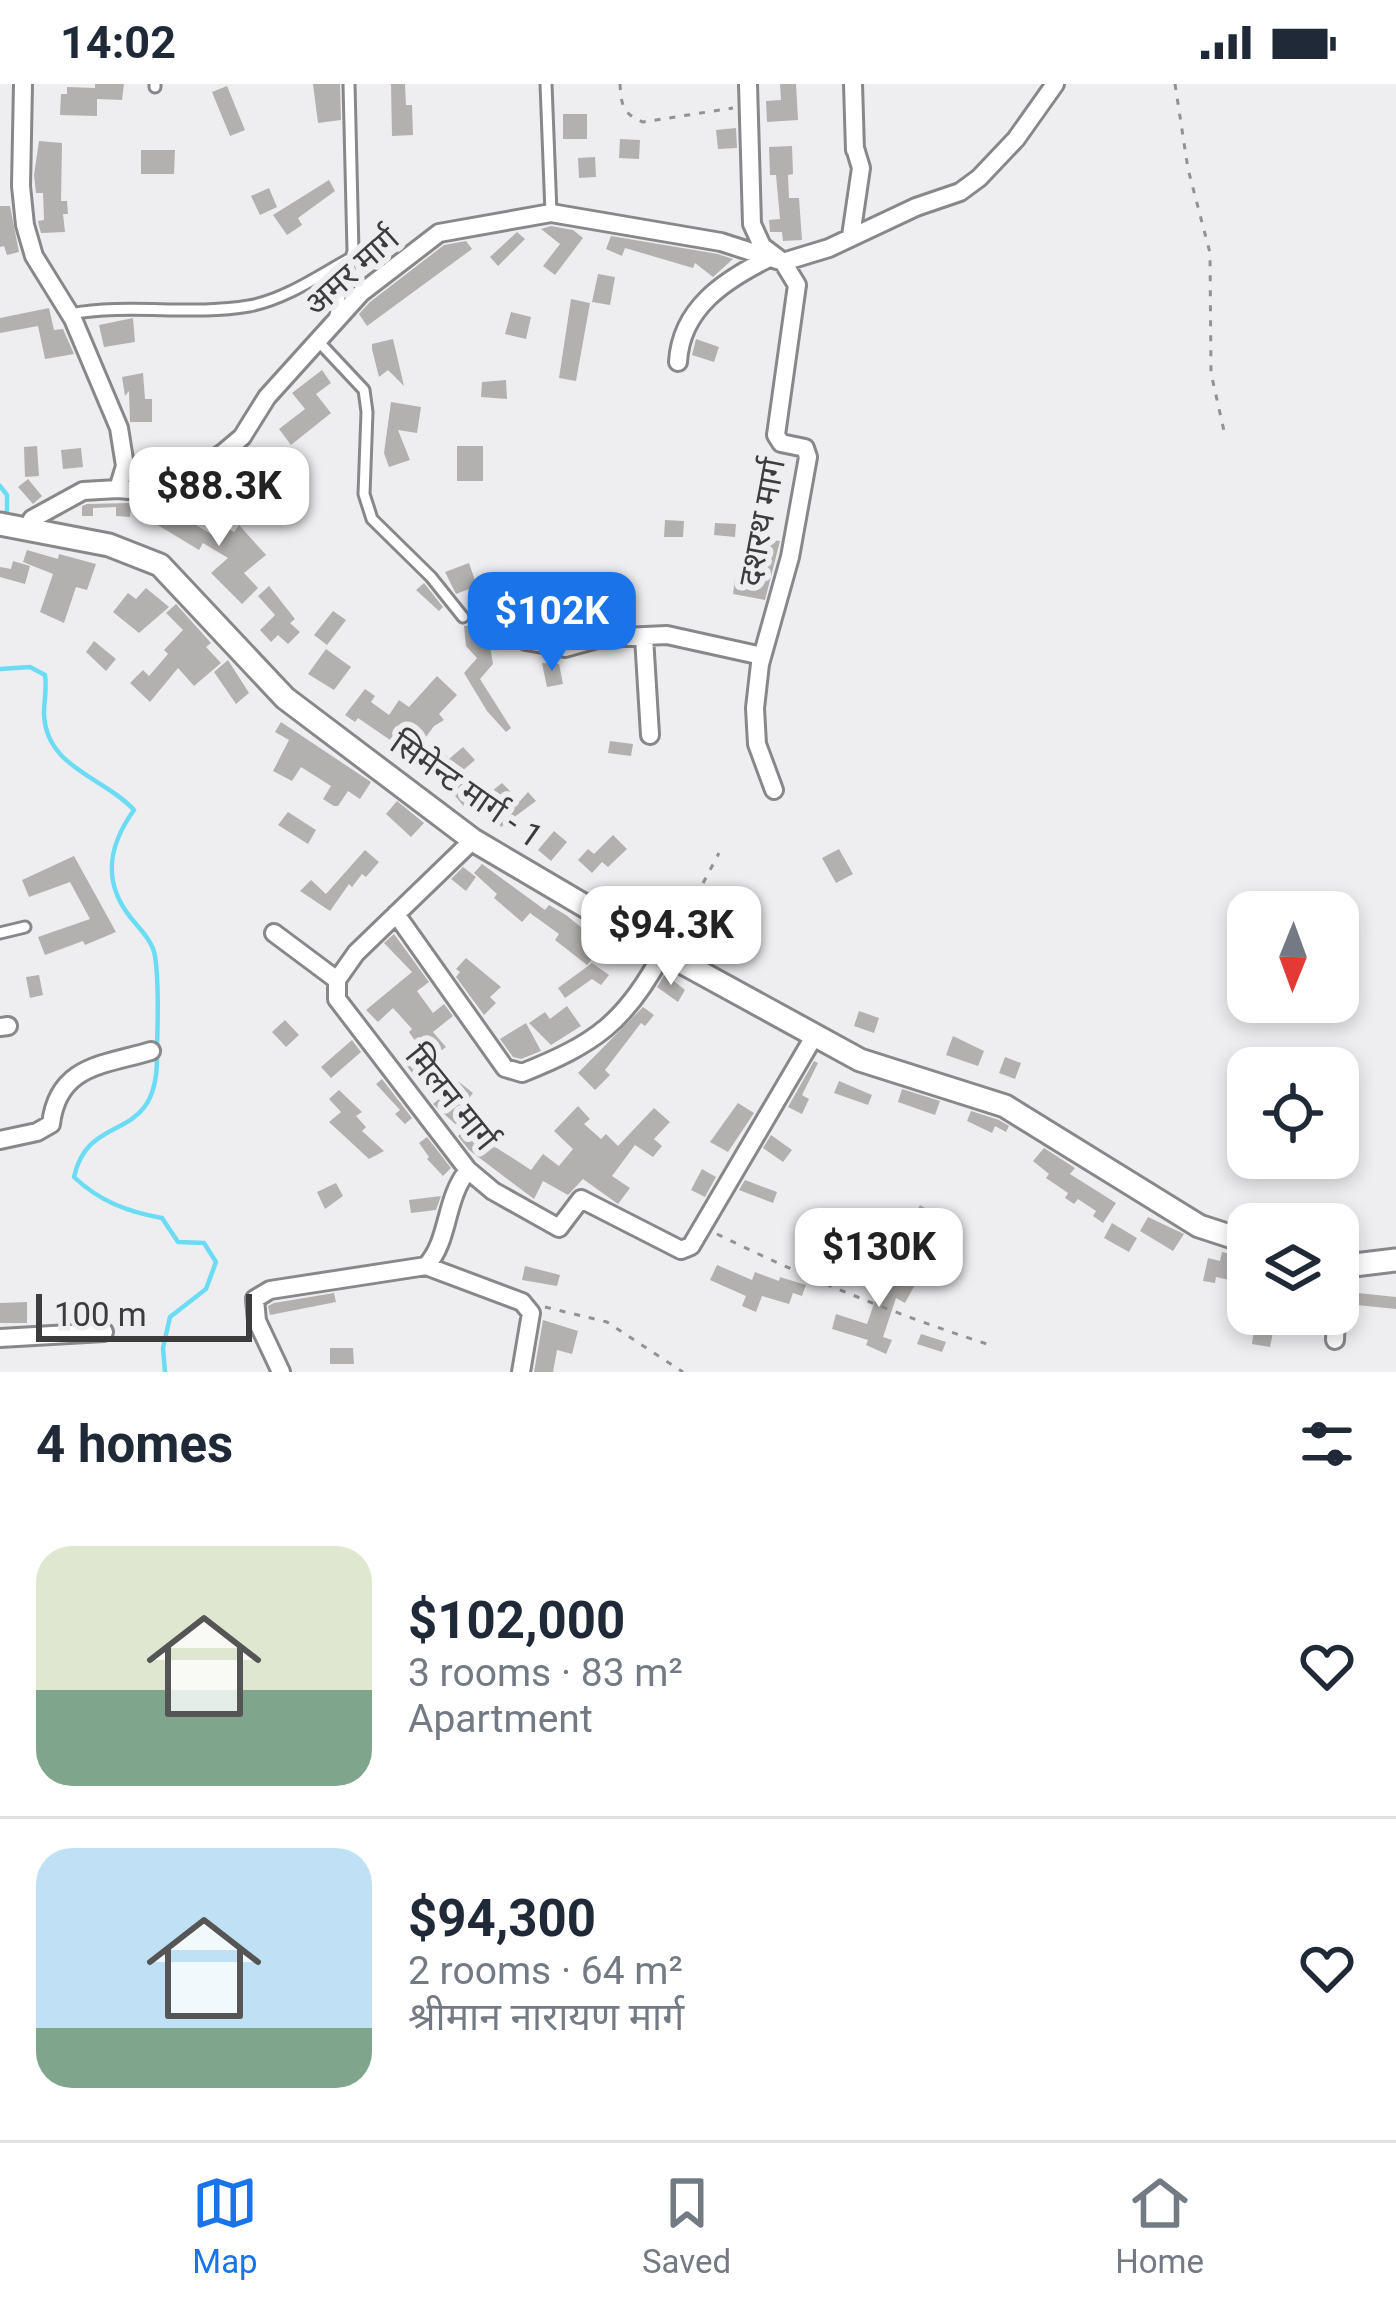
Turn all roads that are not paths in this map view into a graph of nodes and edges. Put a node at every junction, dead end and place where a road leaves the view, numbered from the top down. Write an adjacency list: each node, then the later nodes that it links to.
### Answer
1 (23, 84): 11 (street)
2 (349, 84): 9 (lane)
3 (546, 84): 7 (lane)
4 (748, 84): 10 (street, दशरथ मार्ग)
5 (853, 84): 8 (street)
6 (1055, 84): 8 (street)
7 (551, 213): 10 (street, अमर मार्ग); 12 (street, अमर मार्ग)
8 (851, 236): 10 (street)
9 (351, 258): 11 (lane); 12 (lane)
10 (776, 260): 14 (street); 21 (street, दशरथ मार्ग)
11 (70, 314): 15 (street)
12 (332, 326): 13 (street, अमर मार्ग)
13 (318, 341): 15 (street, अमर मार्ग); 18 (lane)
14 (678, 362)
15 (118, 489): 17 (street, अमर मार्ग)
16 (0, 524): 17 (street, सिमेन्ट मार्ग - 1)
17 (24, 531): 24 (street, सिमेन्ट मार्ग - 1)
18 (463, 617)
19 (644, 637): 20 (street); 21 (street); 22 (street)
20 (526, 640)
21 (762, 656): 23 (street, दशरथ मार्ग)
22 (650, 735)
23 (774, 790)
24 (473, 840): 25 (street); 29 (street, सिमेन्ट मार्ग - 1)
25 (396, 914): 29 (street); 30 (street)
26 (25, 927): 27 (lane)
27 (0, 933)
28 (274, 933): 30 (street)
29 (664, 953): 31 (street, सिमेन्ट मार्ग - 1)
30 (337, 980): 34 (street, मिलन मार्ग)
31 (815, 1036): 34 (street, मिलन मार्ग); 35 (street, सिमेन्ट मार्ग - 1)
32 (151, 1051): 33 (street)
33 (0, 1140)
34 (468, 1170): 37 (street)
35 (1227, 1235)
36 (1396, 1260): 38 (street)
37 (426, 1265): 43 (street); 44 (street)
38 (1359, 1265)
39 (104, 1332): 41 (street)
40 (1335, 1335): 42 (street)
41 (0, 1338)
42 (1335, 1340)
43 (280, 1372)
44 (521, 1372)

